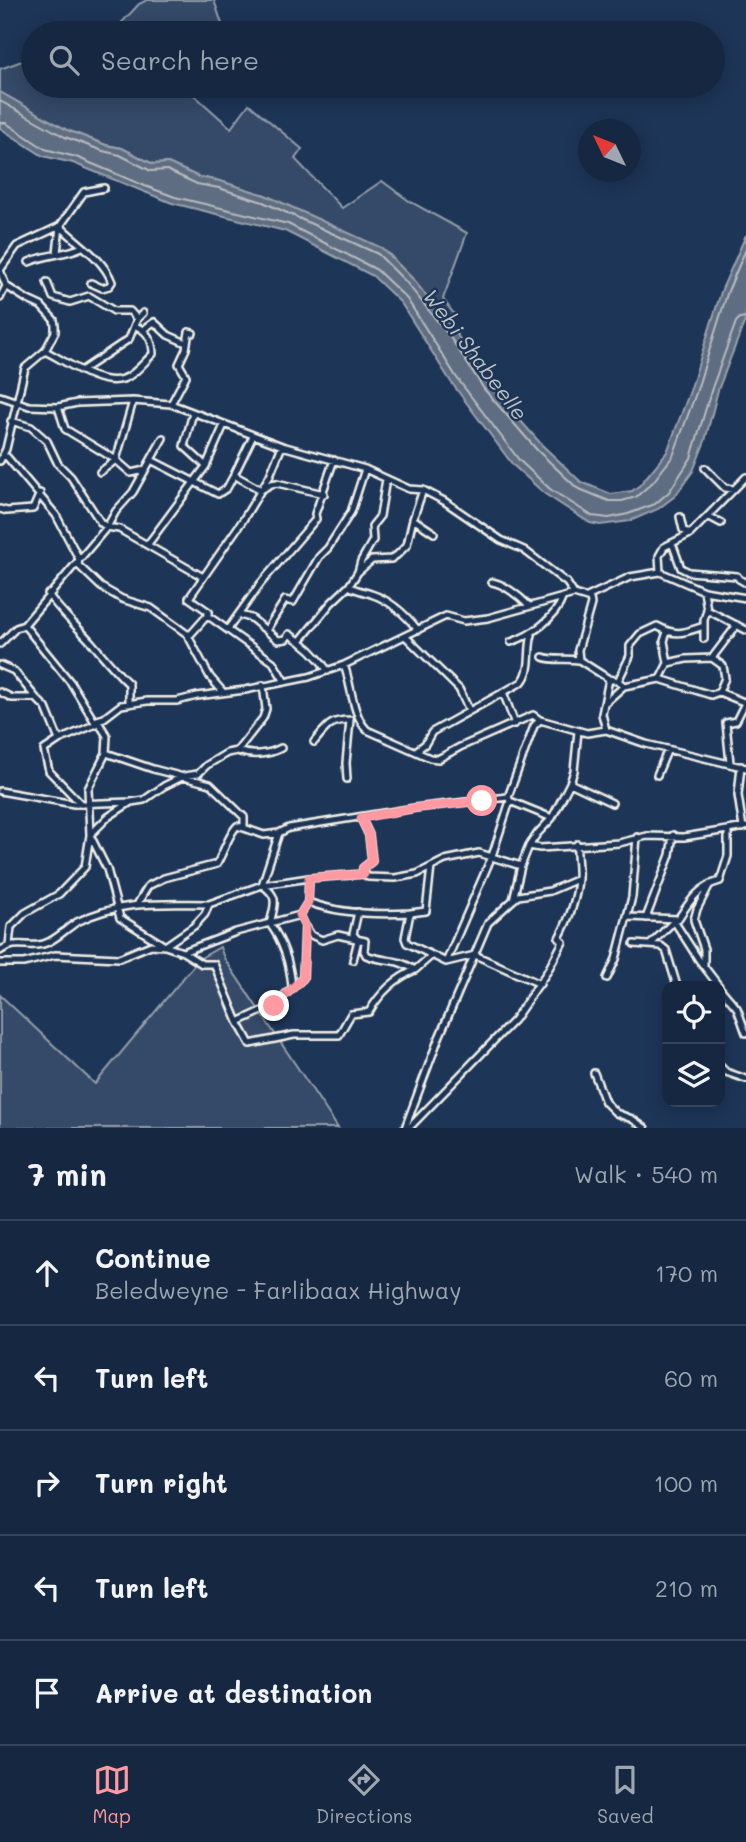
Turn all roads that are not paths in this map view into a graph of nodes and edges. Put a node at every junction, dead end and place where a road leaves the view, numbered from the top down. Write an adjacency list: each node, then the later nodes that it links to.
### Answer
1 (104, 188): 2 (street)
2 (60, 226): 3 (street); 4 (street); 8 (street)
3 (82, 247): 4 (street); 7 (street)
4 (57, 253): 5 (street)
5 (29, 262)
6 (47, 282): 9 (street)
7 (91, 283)
8 (6, 286): 10 (street); 11 (street)
9 (53, 297): 11 (street); 13 (street)
10 (0, 298)
11 (41, 306): 17 (street)
12 (143, 313): 13 (street)
13 (136, 322): 14 (street); 18 (street)
14 (144, 329): 16 (street); 18 (street)
15 (193, 333): 16 (street)
16 (186, 343): 22 (street)
17 (45, 351): 18 (street); 21 (street)
18 (81, 371)
19 (0, 396): 21 (street)
20 (134, 401): 22 (street); 23 (street); 33 (street)
21 (15, 402): 23 (street); 25 (street)
22 (171, 404): 24 (street)
23 (58, 407): 33 (street)
24 (194, 412): 26 (street); 36 (street)
25 (11, 421): 29 (street); 55 (street)
26 (224, 425): 28 (street); 36 (street)
27 (0, 435): 29 (street)
28 (253, 436): 31 (street); 41 (street)
29 (8, 438): 32 (street)
30 (163, 438): 34 (street)
31 (282, 446): 35 (street); 46 (street)
32 (2, 459): 48 (street)
33 (116, 460): 39 (street); 40 (street)
34 (151, 460): 39 (street); 44 (street)
35 (334, 460): 38 (street); 49 (street)
36 (205, 466): 44 (street)
37 (705, 468): 45 (street)
38 (365, 469): 42 (street); 81 (street)
39 (145, 470): 55 (street)
40 (100, 472)
41 (234, 475): 44 (street); 46 (street)
42 (386, 479): 47 (street); 61 (street)
43 (744, 480): 45 (street)
44 (193, 483): 59 (street)
45 (733, 489): 51 (street)
46 (261, 490): 49 (street); 63 (street)
47 (423, 490): 53 (street); 69 (street)
48 (40, 493): 50 (street); 60 (street)
49 (324, 494): 75 (street)
50 (0, 509)
51 (708, 516): 54 (street); 57 (street)
52 (680, 517): 57 (street)
53 (413, 519): 56 (street); 61 (street)
54 (721, 523)
55 (107, 527): 59 (street); 60 (street)
56 (433, 533)
57 (690, 534): 58 (street)
58 (671, 543): 62 (street); 65 (street)
59 (148, 544): 63 (street)
60 (79, 559): 68 (street); 85 (street)
61 (358, 572): 66 (street)
62 (660, 572): 67 (street); 72 (street)
63 (203, 577): 76 (street)
64 (492, 582): 73 (street)
65 (746, 583)
66 (349, 586): 82 (street); 89 (street)
67 (704, 591): 71 (street); 74 (street)
68 (48, 594): 77 (street); 111 (street)
69 (574, 594): 70 (street); 72 (street)
70 (563, 597): 73 (street); 86 (street)
71 (746, 598)
72 (590, 599): 94 (street)
73 (528, 605): 82 (street)
74 (707, 610): 78 (street); 79 (street)
75 (239, 615): 80 (street); 81 (street)
76 (206, 617): 80 (street); 85 (street)
77 (24, 625): 91 (street); 116 (street)
78 (737, 625): 83 (street); 93 (street)
79 (704, 626): 84 (street); 88 (street)
80 (228, 629): 102 (street)
81 (267, 629): 89 (street)
82 (418, 630): 87 (street)
83 (746, 630)
84 (667, 632): 95 (street); 101 (street)
85 (187, 634): 106 (street)
86 (532, 635): 90 (street); 107 (street)
87 (405, 636): 96 (street); 113 (street)
88 (704, 639)
89 (300, 641): 98 (street)
90 (511, 642)
91 (0, 644)
92 (543, 657): 94 (street)
93 (712, 658): 95 (street); 108 (street)
94 (579, 660): 100 (street)
95 (668, 663): 99 (street)
96 (344, 664): 98 (street); 114 (street)
97 (0, 665): 109 (street)
98 (328, 671): 102 (street)
99 (660, 679): 104 (street); 108 (street)
100 (609, 680): 101 (street); 112 (street)
101 (618, 681): 104 (street)
102 (285, 682): 103 (street)
103 (263, 685): 106 (street); 125 (street)
104 (624, 686): 112 (street)
105 (0, 692): 109 (street)
106 (223, 692): 111 (street)
107 (503, 692): 113 (street); 117 (street)
108 (719, 692): 110 (street)
109 (36, 698): 120 (street)
110 (746, 703): 127 (street)
111 (130, 704): 116 (street)
112 (604, 704): 118 (street)
113 (469, 710): 124 (street)
114 (353, 719): 121 (street); 124 (street); 131 (street)
115 (540, 720): 117 (street); 119 (street); 134 (street)
116 (96, 722): 120 (street); 126 (street)
117 (515, 724): 124 (street)
118 (606, 730): 119 (street); 123 (street)
119 (578, 732): 132 (street)
120 (59, 740): 137 (street)
121 (314, 742)
122 (281, 748): 125 (street)
123 (668, 749): 127 (street); 129 (street)
124 (417, 750)
125 (237, 751): 130 (street)
126 (106, 753): 130 (street); 138 (street)
127 (730, 763): 128 (street)
128 (743, 767): 142 (street)
129 (657, 775)
130 (184, 776): 135 (street); 141 (street)
131 (347, 779)
132 (570, 783): 136 (street); 140 (street)
133 (0, 791): 137 (street)
134 (509, 799): 139 (street); 140 (street); 150 (street)
135 (131, 802): 138 (street); 145 (street)
136 (612, 803)
137 (81, 804): 138 (street)
138 (89, 804): 145 (street)
139 (361, 818): 143 (street); 153 (street)
140 (552, 818): 149 (street)
141 (244, 828): 143 (street); 160 (street)
142 (744, 828): 144 (street)
143 (279, 832): 157 (street)
144 (728, 832): 146 (street); 156 (street)
145 (90, 835): 162 (street); 173 (street)
146 (673, 835): 147 (street); 167 (street)
147 (637, 837): 148 (street); 166 (street)
148 (577, 844): 149 (street); 155 (street)
149 (529, 846): 151 (street)
150 (492, 856): 151 (street); 152 (street); 181 (street)
151 (521, 866): 158 (street)
152 (432, 867): 153 (street); 164 (street)
153 (364, 874): 154 (street)
154 (309, 878): 157 (street); 159 (street)
155 (578, 879): 158 (street); 188 (street)
156 (710, 884): 168 (street); 183 (street)
157 (262, 885): 161 (street); 169 (street)
158 (513, 900): 178 (street)
159 (308, 902): 163 (street); 165 (street)
160 (138, 904): 161 (street); 162 (street)
161 (209, 904): 175 (street)
162 (117, 907): 173 (street); 175 (street)
163 (358, 912): 164 (street); 171 (street)
164 (410, 913): 179 (street)
165 (300, 915): 169 (street); 170 (street)
166 (628, 918): 167 (street); 185 (street)
167 (646, 918): 168 (street)
168 (674, 921): 174 (street); 183 (street)
169 (270, 924): 177 (street); 189 (street)
170 (305, 926): 171 (street); 189 (street)
171 (359, 940): 180 (street); 184 (street)
172 (634, 944): 174 (street)
173 (9, 945): 176 (street)
174 (650, 945): 186 (street)
175 (165, 946): 177 (street); 182 (street)
176 (0, 951)
177 (183, 952): 191 (street)
178 (475, 955): 181 (street); 188 (street); 196 (street)
179 (431, 956): 181 (street); 184 (street)
180 (353, 960)
181 (446, 962)
182 (0, 963)
183 (704, 966): 187 (street)
184 (415, 970): 191 (street)
185 (607, 978)
186 (675, 981)
187 (715, 981)
188 (540, 984): 196 (street)
189 (292, 987): 191 (street)
190 (725, 994): 192 (street)
191 (238, 1022)
192 (746, 1033)
193 (725, 1071): 195 (street)
194 (594, 1073): 197 (street)
195 (746, 1079)
196 (407, 1128)
197 (645, 1128)

